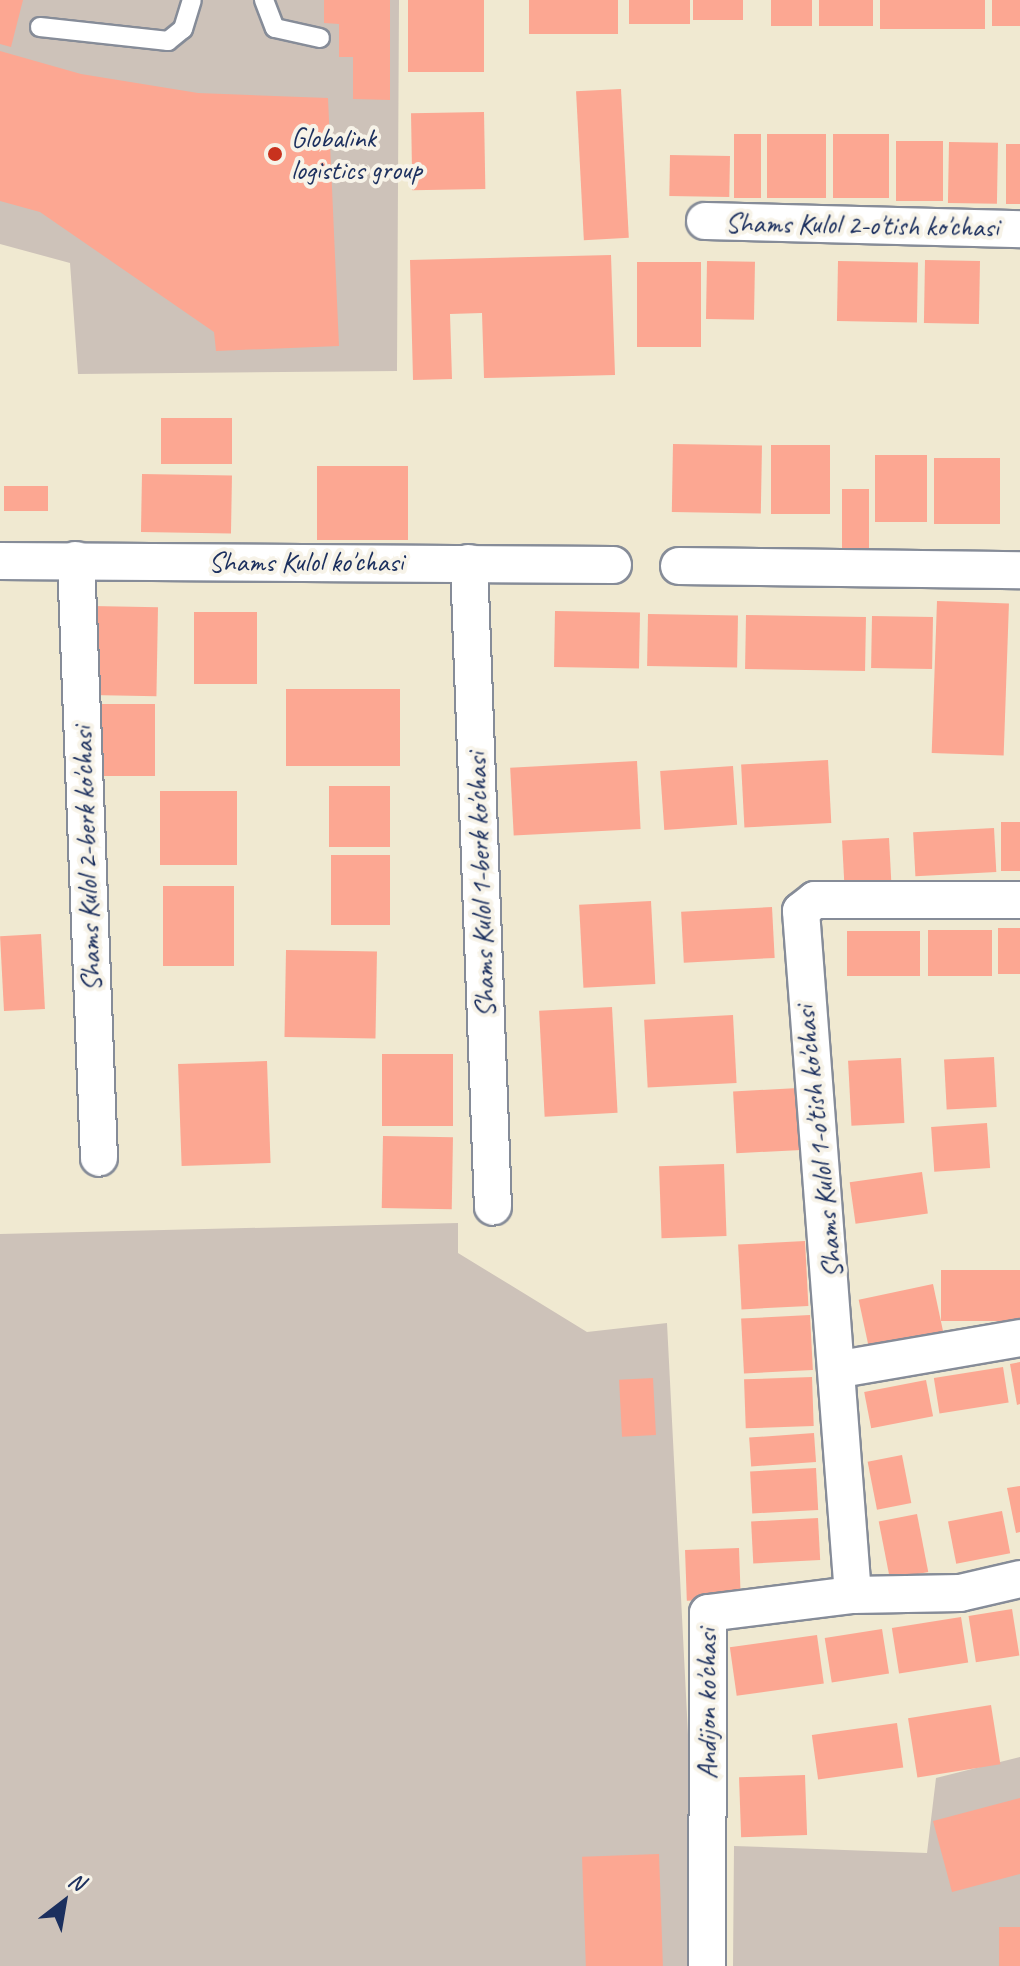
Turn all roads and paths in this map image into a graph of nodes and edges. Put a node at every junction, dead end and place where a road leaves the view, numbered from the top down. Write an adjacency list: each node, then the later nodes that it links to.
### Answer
1 (192, 0): 3 (lane)
2 (264, 0): 4 (lane)
3 (40, 27)
4 (320, 38)
5 (705, 221): 6 (street, Shams Kulol 2-o'tish ko'chasi)
6 (1020, 229)
7 (76, 560): 8 (street, Shams Kulol ko'chasi); 9 (street, Shams Kulol ko'chasi); 14 (street, Shams Kulol 2-berk ko'chasi)
8 (0, 561)
9 (469, 563): 10 (street, Shams Kulol ko'chasi); 15 (street, Shams Kulol 1-berk ko'chasi)
10 (613, 565)
11 (679, 566): 12 (street)
12 (1020, 570)
13 (1020, 900): 17 (street, Shams Kulol 1-o'tish ko'chasi)
14 (99, 1158)
15 (493, 1207)
16 (1020, 1338): 17 (street)
17 (841, 1369): 19 (street, Shams Kulol 1-o'tish ko'chasi)
18 (1020, 1579): 19 (street, Andijon ko'chasi)
19 (853, 1595): 20 (street, Andijon ko'chasi)
20 (707, 1966)

